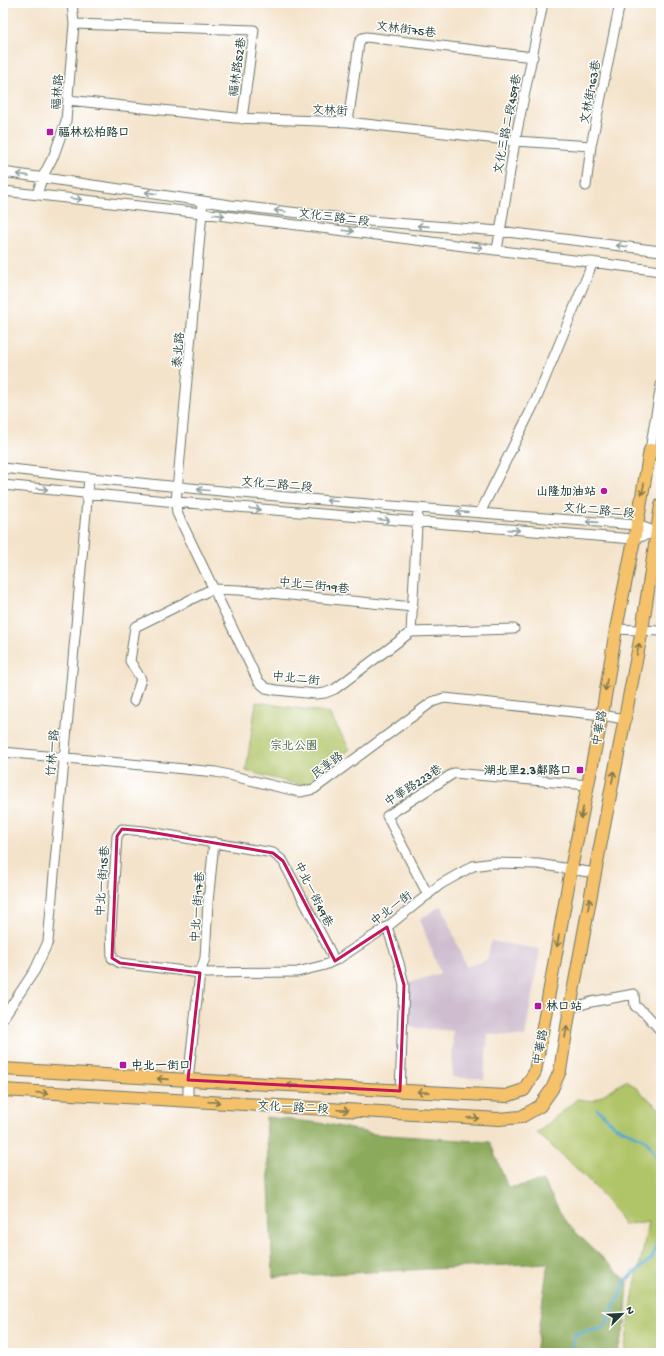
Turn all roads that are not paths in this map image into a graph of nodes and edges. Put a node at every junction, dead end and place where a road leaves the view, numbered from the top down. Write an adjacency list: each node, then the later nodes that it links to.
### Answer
1 (72, 3): 4 (street, 福林路)
2 (543, 3): 5 (street, 文化三路二段459巷)
3 (620, 3): 10 (street, 文林街163巷)
4 (74, 24): 6 (street, 福林路); 7 (street, 福林路52巷)
5 (533, 57): 8 (street, 文林街75巷); 9 (street, 文化三路二段459巷)
6 (68, 100): 7 (street, 文林街); 12 (street, 福林路)
7 (242, 119): 8 (street, 文林街)
8 (348, 122): 9 (street, 文林街)
9 (515, 141): 10 (street, 文林街); 18 (street, 文化三路二段459巷)
10 (591, 146): 13 (street, 文林街163巷)
11 (3, 172): 12 (street, 文化三路二段, one-way to 11)
12 (42, 178): 15 (street, 福林路); 16 (street, 文化三路二段, one-way to 12)
13 (586, 186)
14 (3, 191): 15 (street, 文化三路二段)
15 (37, 195): 17 (street, 文化三路二段, one-way to 17)
16 (203, 201): 17 (street, 泰北路); 18 (street, 文化三路二段, one-way to 16)
17 (202, 213): 19 (street, 文化三路二段, one-way to 19); 28 (street, 泰北路)
18 (499, 231): 19 (street, 文化三路二段459巷); 20 (street, 文化三路二段, one-way to 18)
19 (497, 250): 21 (street, 文化三路二段)
20 (661, 251)
21 (593, 262): 22 (street, 文化三路二段); 33 (street)
22 (661, 271)
23 (661, 385): 24 (street, 中華路)
24 (655, 451): 35 (main road, 中華路, one-way to 35)
25 (3, 468): 26 (street, 文化二路二段)
26 (89, 478): 28 (street, 文化二路二段); 29 (street, 竹林一路)
27 (3, 485): 29 (street, 文化二路二段, one-way to 29)
28 (177, 488): 30 (street, 泰北路); 32 (street, 文化二路二段, one-way to 28)
29 (88, 494): 30 (street, 文化二路二段); 49 (street, 竹林一路)
30 (176, 502): 34 (street, 文化二路二段, one-way to 34); 38 (street, 中北二街)
31 (661, 504): 36 (main road, 中華路)
32 (418, 508): 33 (street, 文化二路二段, one-way to 32); 34 (street)
33 (480, 513): 35 (street, 文化二路二段, one-way to 33)
34 (417, 522): 37 (street, 文化二路二段, one-way to 37); 39 (street)
35 (637, 525): 36 (street, 文化二路二段); 37 (main road, 中華路)
36 (657, 532): 37 (street, 文化二路二段); 42 (main road, 中華路)
37 (633, 539): 41 (main road, 中華路)
38 (212, 589): 39 (street, 中北二街19巷); 44 (street, 中北二街); 45 (street)
39 (413, 607): 44 (street)
40 (514, 629): 44 (street)
41 (616, 629): 42 (street); 46 (main road, 中華路, one-way to 46)
42 (642, 630): 43 (street); 47 (main road, 中華路, one-way to 42)
43 (661, 631)
44 (411, 632)
45 (134, 701)
46 (602, 715): 47 (street, 民享路); 49 (street, 民享路); 50 (main road, 中華路)
47 (624, 719): 53 (main road, 中華路, one-way to 47)
48 (3, 752): 49 (street, 民享路)
49 (64, 758): 60 (street, 竹林一路)
50 (588, 785): 52 (main road, 中華路, one-way to 52); 54 (street, 中華路223巷)
51 (214, 842): 56 (street, 中北一街15巷); 57 (street, 中北一街49巷); 58 (street, 中北一街17巷)
52 (571, 869): 53 (street, 中北一街); 54 (street, 中北一街); 64 (main road, 中華路, one-way to 64)
53 (594, 873): 59 (main road, 中華路, one-way to 53)
54 (428, 895): 55 (street, 中北一街)
55 (388, 927): 57 (street, 中北一街); 67 (street)
56 (112, 958): 58 (street, 中北一街)
57 (333, 961): 58 (street, 中北一街)
58 (200, 973): 65 (street)
59 (570, 1008): 61 (street); 63 (main road, 中華路, one-way to 59)
60 (3, 1018)
61 (661, 1031)
62 (3, 1069): 65 (main road, 文化一路二段, one-way to 62)
63 (560, 1071): 68 (main road, 文化一路二段, one-way to 63)
64 (535, 1072): 67 (main road, 文化一路二段, one-way to 67)
65 (188, 1080): 67 (main road, 文化一路二段, one-way to 65); 68 (street)
66 (3, 1090): 68 (main road, 文化一路二段, one-way to 68)
67 (400, 1091)
68 (188, 1100)

